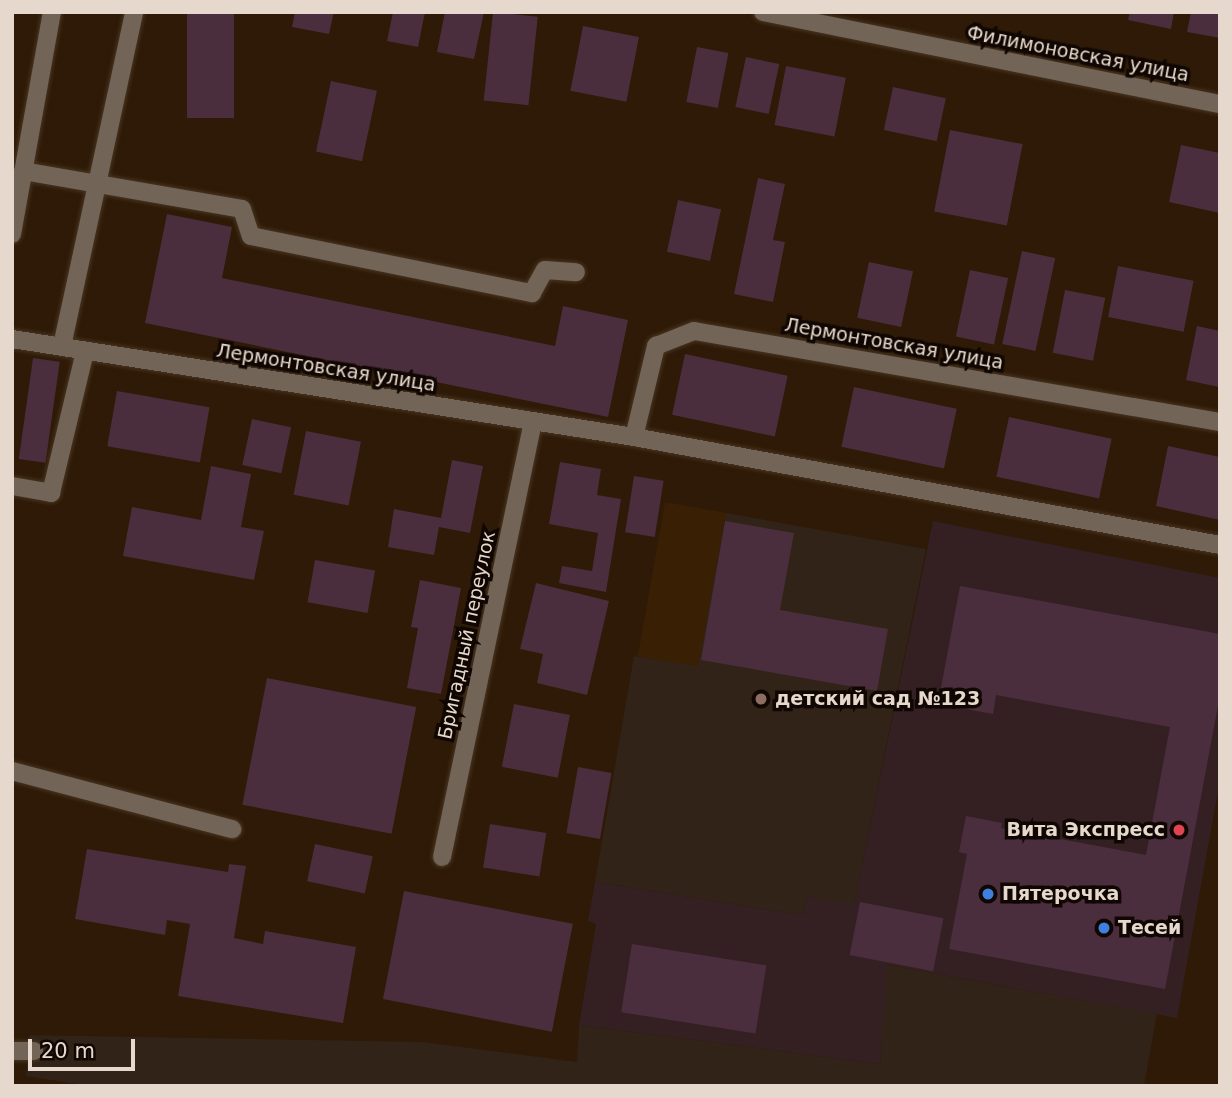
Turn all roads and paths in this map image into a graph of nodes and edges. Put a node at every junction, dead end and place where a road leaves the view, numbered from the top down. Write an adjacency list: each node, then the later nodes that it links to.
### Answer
1 (52, 12): 5 (street)
2 (134, 12): 6 (street)
3 (763, 12): 4 (street, Филимоновская улица)
4 (1220, 104)
5 (23, 171): 6 (street); 7 (street)
6 (97, 184): 8 (street); 10 (street)
7 (12, 234)
8 (576, 272)
9 (12, 339): 10 (street, Лермонтовская улица)
10 (62, 346): 11 (street, Лермонтовская улица)
11 (85, 351): 12 (street, Лермонтовская улица); 15 (street)
12 (533, 422): 14 (street, Лермонтовская улица); 19 (street, Бригадный переулок)
13 (1220, 422): 14 (street, Лермонтовская улица)
14 (634, 438): 16 (street, Лермонтовская улица)
15 (12, 486)
16 (1220, 545)
17 (12, 771): 18 (street)
18 (232, 829)
19 (442, 857)
20 (12, 1051): 21 (street)
21 (34, 1051)

